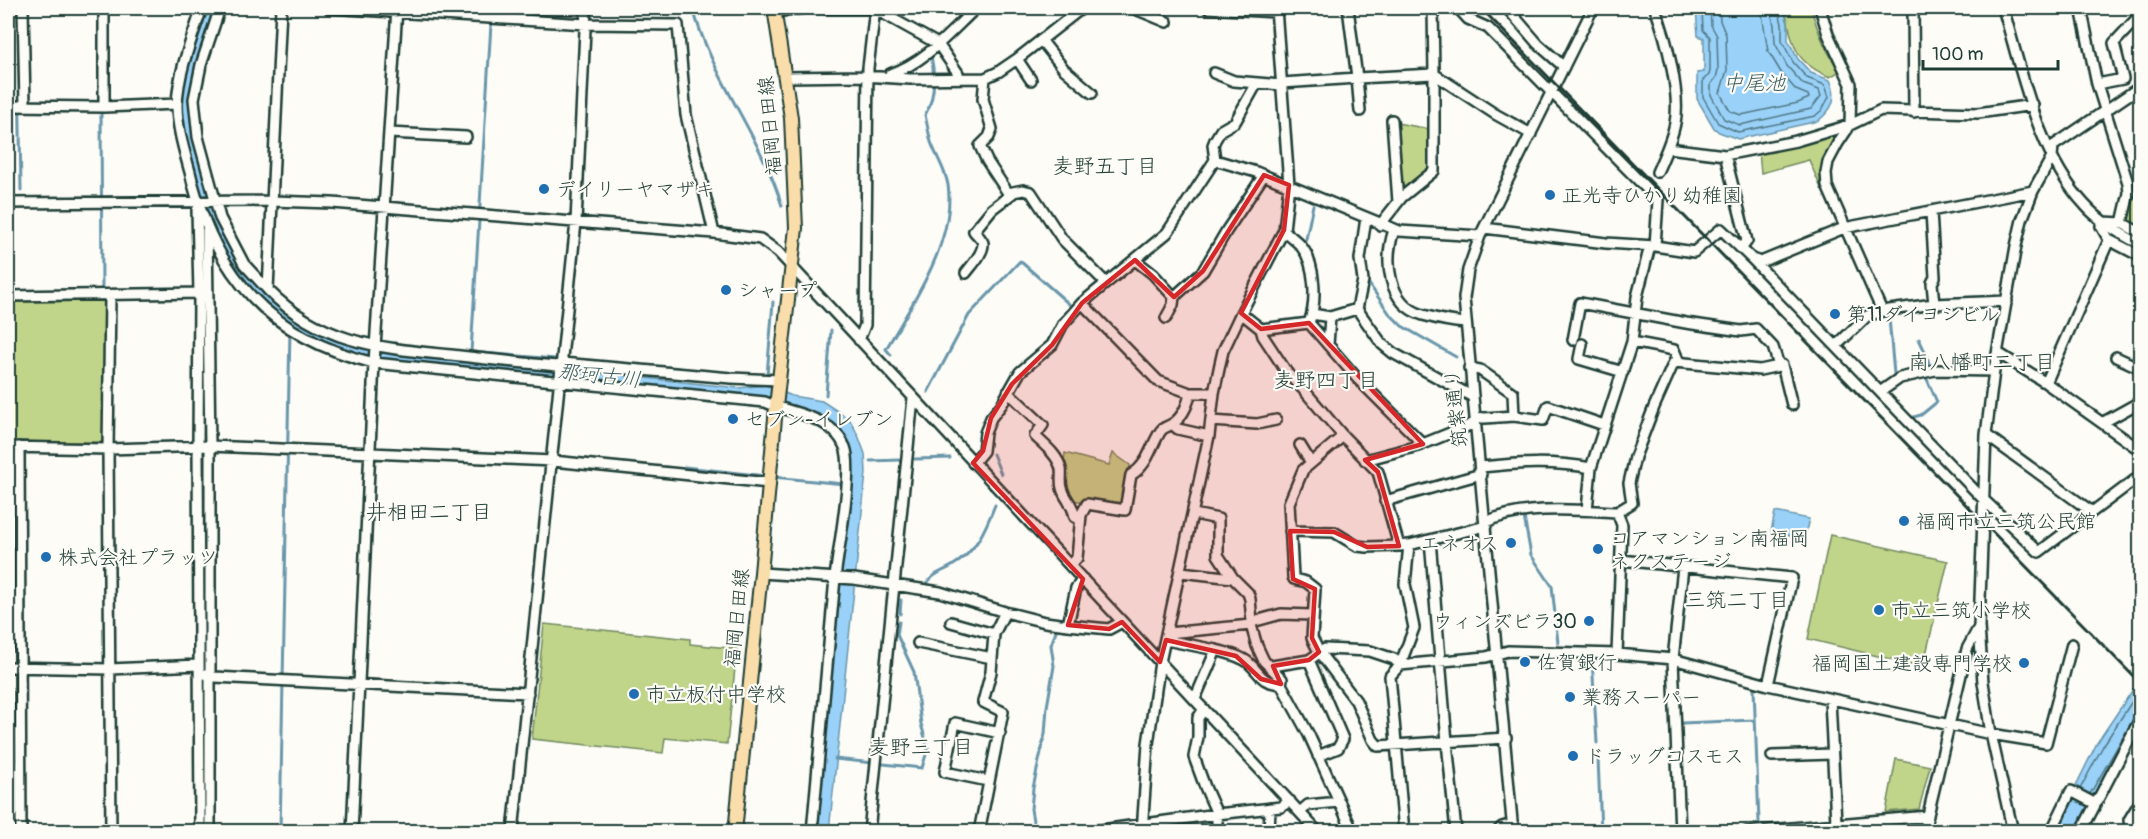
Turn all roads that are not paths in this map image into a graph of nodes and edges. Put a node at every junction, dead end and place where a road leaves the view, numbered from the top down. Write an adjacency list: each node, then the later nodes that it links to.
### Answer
1 (23, 8): 52 (street)
2 (104, 8): 53 (street)
3 (202, 8): 49 (street)
4 (220, 8): 74 (street)
5 (280, 8): 72 (street)
6 (328, 8): 24 (street)
7 (586, 8): 29 (street)
8 (866, 8): 25 (street)
9 (874, 8): 31 (street); 36 (street)
10 (976, 8): 31 (street)
11 (1080, 8): 30 (street)
12 (1133, 8): 28 (street)
13 (1208, 8): 26 (street)
14 (1348, 8): 41 (street)
15 (1433, 8): 35 (street)
16 (1458, 8): 47 (street)
17 (1507, 8): 33 (street)
18 (1593, 8): 33 (street, 筑紫通り)
19 (1655, 8): 62 (street)
20 (1820, 8): 58 (street)
21 (1913, 8): 56 (street)
22 (2003, 8): 50 (street)
23 (2081, 8): 45 (street)
24 (396, 10): 29 (street); 59 (street)
25 (775, 10): 38 (main road, 福岡日田線)
26 (1276, 10): 44 (street)
27 (2140, 15): 45 (street)
28 (1167, 22)
29 (586, 24): 79 (street); 88 (street)
30 (1041, 40): 32 (street); 48 (street)
31 (938, 44): 37 (street); 39 (street)
32 (1017, 59): 40 (street); 42 (street)
33 (1564, 67): 47 (street, 筑紫通り)
34 (1214, 73): 43 (street)
35 (1434, 74): 41 (street); 60 (street); 75 (street)
36 (869, 76): 37 (street); 38 (street); 117 (street)
37 (895, 76): 39 (street)
38 (787, 77): 97 (main road, 福岡日田線)
39 (957, 78): 40 (street)
40 (985, 78): 70 (street)
41 (1357, 78): 44 (street); 54 (street)
42 (1031, 80)
43 (1257, 83): 44 (street); 65 (street)
44 (1282, 84): 68 (street)
45 (2097, 84): 55 (street)
46 (2140, 87): 55 (street)
47 (1552, 92): 60 (street, 筑紫通り); 92 (street)
48 (1092, 93)
49 (177, 104): 53 (street); 71 (street)
50 (2033, 105): 56 (street); 64 (street)
51 (8, 106): 52 (street)
52 (24, 106): 53 (street)
53 (104, 107)
54 (1360, 111)
55 (2105, 111): 64 (street); 81 (street)
56 (1914, 112): 58 (street)
57 (1392, 120): 75 (street)
58 (1850, 125): 63 (street); 84 (street)
59 (390, 133): 61 (street); 76 (street)
60 (1531, 134): 87 (street, 筑紫通り)
61 (466, 137)
62 (1668, 148): 63 (street); 66 (street)
63 (1725, 155): 93 (street)
64 (2052, 157): 69 (street); 80 (street)
65 (1215, 160): 67 (street); 96 (street)
66 (1657, 172)
67 (1264, 175): 68 (street); 104 (street)
68 (1289, 185): 78 (street); 85 (street)
69 (2033, 191): 77 (street); 105 (street)
70 (1013, 193): 98 (street); 99 (street)
71 (196, 201): 73 (street); 74 (street); 83 (street); 101 (street)
72 (272, 201): 74 (street); 76 (street); 100 (street)
73 (8, 202)
74 (216, 202): 100 (street)
75 (1398, 202): 82 (street)
76 (386, 207): 79 (street); 123 (street)
77 (1931, 212): 84 (street); 107 (street)
78 (1366, 218): 82 (street); 108 (street)
79 (576, 222): 88 (street); 128 (street)
80 (2104, 222): 81 (street); 90 (street); 91 (street)
81 (2121, 223): 89 (street)
82 (1380, 225): 86 (street)
83 (207, 227): 101 (street); 127 (street)
84 (1844, 228): 95 (street); 109 (street)
85 (1284, 230): 110 (street); 114 (street)
86 (1395, 230): 87 (street); 115 (street)
87 (1482, 232): 92 (street); 115 (street, 筑紫通り)
88 (714, 233): 97 (street)
89 (2140, 233)
90 (2109, 240): 94 (street); 136 (street)
91 (2140, 244)
92 (1652, 246): 93 (street); 111 (street)
93 (1742, 248): 95 (street)
94 (2140, 256)
95 (1752, 259): 122 (street)
96 (1135, 260): 99 (street); 104 (street)
97 (792, 268): 117 (street); 135 (main road, 福岡日田線)
98 (966, 273)
99 (1106, 283): 106 (street)
100 (268, 290): 123 (street)
101 (203, 293): 103 (street); 158 (street); 161 (street)
102 (8, 296): 103 (street)
103 (110, 296): 162 (street)
104 (1174, 297): 113 (street)
105 (2007, 301): 107 (street); 124 (street)
106 (1082, 303): 137 (street); 139 (street)
107 (1934, 304): 109 (street)
108 (1357, 309): 112 (street); 141 (street)
109 (1882, 311): 122 (street)
110 (1241, 313): 116 (street); 140 (street)
111 (1634, 314): 118 (street); 119 (street); 129 (street)
112 (1329, 317): 114 (street); 121 (street)
113 (1166, 318)
114 (1311, 319): 116 (street); 121 (street)
115 (1466, 324): 131 (street, 筑紫通り)
116 (1261, 329): 155 (street)
117 (859, 340): 142 (street)
118 (1573, 340)
119 (1632, 342): 126 (street); 133 (street)
120 (1582, 344): 133 (street)
121 (1328, 345): 156 (street)
122 (1836, 346): 138 (street)
123 (376, 347): 127 (street); 128 (street)
124 (1998, 353): 132 (street); 136 (street)
125 (2116, 357): 130 (street)
126 (1679, 362): 129 (street); 176 (street)
127 (374, 363): 134 (street); 164 (street)
128 (562, 363): 134 (street); 135 (street)
129 (1779, 366): 144 (street)
130 (2140, 368)
131 (1469, 369): 141 (street, 筑紫通り); 146 (street)
132 (1994, 371): 138 (street); 153 (street)
133 (1623, 372): 152 (street)
134 (560, 382): 145 (street); 166 (street)
135 (779, 383): 145 (main road, 福岡日田線)
136 (2046, 383): 150 (street)
137 (1008, 392): 167 (street); 179 (street)
138 (1880, 392): 173 (street)
139 (1190, 393): 140 (street); 151 (street)
140 (1214, 393): 149 (street)
141 (1473, 397): 148 (street, 筑紫通り)
142 (913, 398): 167 (street); 192 (street)
143 (2140, 402): 150 (street)
144 (1792, 405)
145 (776, 407): 172 (main road, 福岡日田線); 189 (street)
146 (1515, 416): 148 (street); 152 (street)
147 (1276, 420): 149 (street)
148 (1475, 420): 156 (street); 170 (street, 筑紫通り)
149 (1211, 421): 154 (street)
150 (2102, 423): 163 (street)
151 (1172, 424): 154 (street); 179 (street)
152 (1604, 425): 169 (street)
153 (1986, 435): 173 (street); 177 (street)
154 (1209, 436): 178 (street)
155 (1343, 436): 165 (street); 168 (street)
156 (1423, 444): 165 (street)
157 (1300, 445): 168 (street)
158 (210, 446): 161 (street); 164 (street); 218 (street)
159 (8, 447): 160 (street)
160 (19, 447): 162 (street); 216 (street)
161 (198, 447): 162 (street); 218 (street)
162 (108, 449): 217 (street)
163 (2140, 450)
164 (371, 453): 166 (street); 220 (street)
165 (1365, 460): 174 (street)
166 (553, 461): 172 (street); 222 (street)
167 (973, 463): 185 (street)
168 (1311, 463): 181 (street)
169 (1591, 468): 170 (street); 175 (street)
170 (1481, 471): 174 (street); 180 (street, 筑紫通り)
171 (2140, 476): 177 (street)
172 (769, 483): 188 (main road, 福岡日田線)
173 (1984, 500): 177 (street); 199 (street)
174 (1385, 501): 183 (street)
175 (1587, 510): 176 (street); 180 (street)
176 (1617, 512): 184 (street)
177 (2092, 512)
178 (1194, 514): 187 (street); 190 (street)
179 (1080, 519): 185 (street)
180 (1486, 524): 182 (street); 206 (street, 筑紫通り)
181 (1290, 531): 183 (street); 194 (street)
182 (1430, 540): 183 (street); 212 (street)
183 (1404, 546): 213 (street)
184 (1621, 560): 186 (street); 207 (street)
185 (1070, 566): 191 (street)
186 (1683, 567): 209 (street); 221 (street)
187 (1181, 572): 190 (street); 201 (street)
188 (761, 573): 189 (street); 257 (main road, 福岡日田線)
189 (835, 577): 192 (street); 258 (street)
190 (1233, 578): 197 (street)
191 (1083, 579): 196 (street); 198 (street)
192 (892, 586): 193 (street); 259 (street)
193 (1005, 612): 198 (street); 200 (street)
194 (1312, 615): 197 (street); 205 (street)
195 (951, 622): 200 (street)
196 (1122, 622): 198 (street); 211 (street)
197 (1252, 623): 201 (street); 214 (street)
198 (1068, 625)
199 (1979, 627): 227 (street); 229 (street)
200 (994, 634): 208 (street)
201 (1167, 636): 204 (street); 211 (street)
202 (918, 643): 208 (street)
203 (2072, 644): 229 (street)
204 (1216, 650): 219 (street); 223 (street)
205 (1319, 652): 210 (street); 213 (street); 233 (street)
206 (1497, 654): 207 (street); 212 (street); 231 (street, 筑紫通り)
207 (1617, 654): 209 (street)
208 (992, 658): 228 (street)
209 (1673, 659): 221 (street); 269 (street)
210 (1309, 660): 214 (street); 235 (street)
211 (1160, 662): 223 (street); 249 (street)
212 (1440, 663): 213 (street); 232 (street)
213 (1400, 665): 233 (street)
214 (1272, 666): 219 (street)
215 (8, 667): 216 (street)
216 (19, 667): 217 (street); 251 (street)
217 (110, 669): 218 (street); 252 (street)
218 (203, 671): 220 (street); 253 (street); 254 (street)
219 (1281, 684): 235 (street)
220 (360, 685): 222 (street); 255 (street)
221 (1768, 685): 224 (street)
222 (528, 693): 256 (street)
223 (1195, 699): 225 (street)
224 (1830, 699): 227 (street); 234 (street)
225 (1204, 709): 238 (street); 244 (street)
226 (2139, 720): 230 (street); 274 (street)
227 (1949, 725): 229 (street); 245 (street)
228 (1000, 733): 237 (street); 237 (street)
229 (1991, 734): 272 (street)
230 (2140, 735)
231 (1506, 738): 232 (street); 248 (street, 筑紫通り)
232 (1447, 742): 233 (street); 267 (street)
233 (1396, 745): 266 (street)
234 (1832, 754): 236 (street); 246 (street)
235 (1318, 756): 239 (street)
236 (1772, 756)
237 (988, 781): 260 (street)
238 (1290, 801): 242 (street); 243 (street)
239 (1340, 802): 243 (street); 265 (street)
240 (2140, 802): 250 (street)
241 (2094, 803): 273 (street)
242 (1270, 808): 244 (street); 263 (street)
243 (1300, 812): 264 (street)
244 (1217, 814): 249 (street); 262 (street)
245 (1928, 816): 246 (street); 271 (street)
246 (1836, 823): 270 (street)
247 (2140, 824): 250 (street)
248 (1513, 827): 268 (street)
249 (1142, 828): 261 (street)
250 (2130, 829)
251 (21, 831)
252 (111, 831)
253 (200, 831)
254 (210, 831)
255 (352, 831)
256 (513, 831)
257 (735, 831)
258 (812, 831)
259 (869, 831)
260 (979, 831)
261 (1065, 831)
262 (1217, 831)
263 (1269, 831)
264 (1318, 831)
265 (1353, 831)
266 (1404, 831)
267 (1456, 831)
268 (1497, 831)
269 (1680, 831)
270 (1747, 831)
271 (1924, 831)
272 (2013, 831)
273 (2051, 831)
274 (2080, 831)

